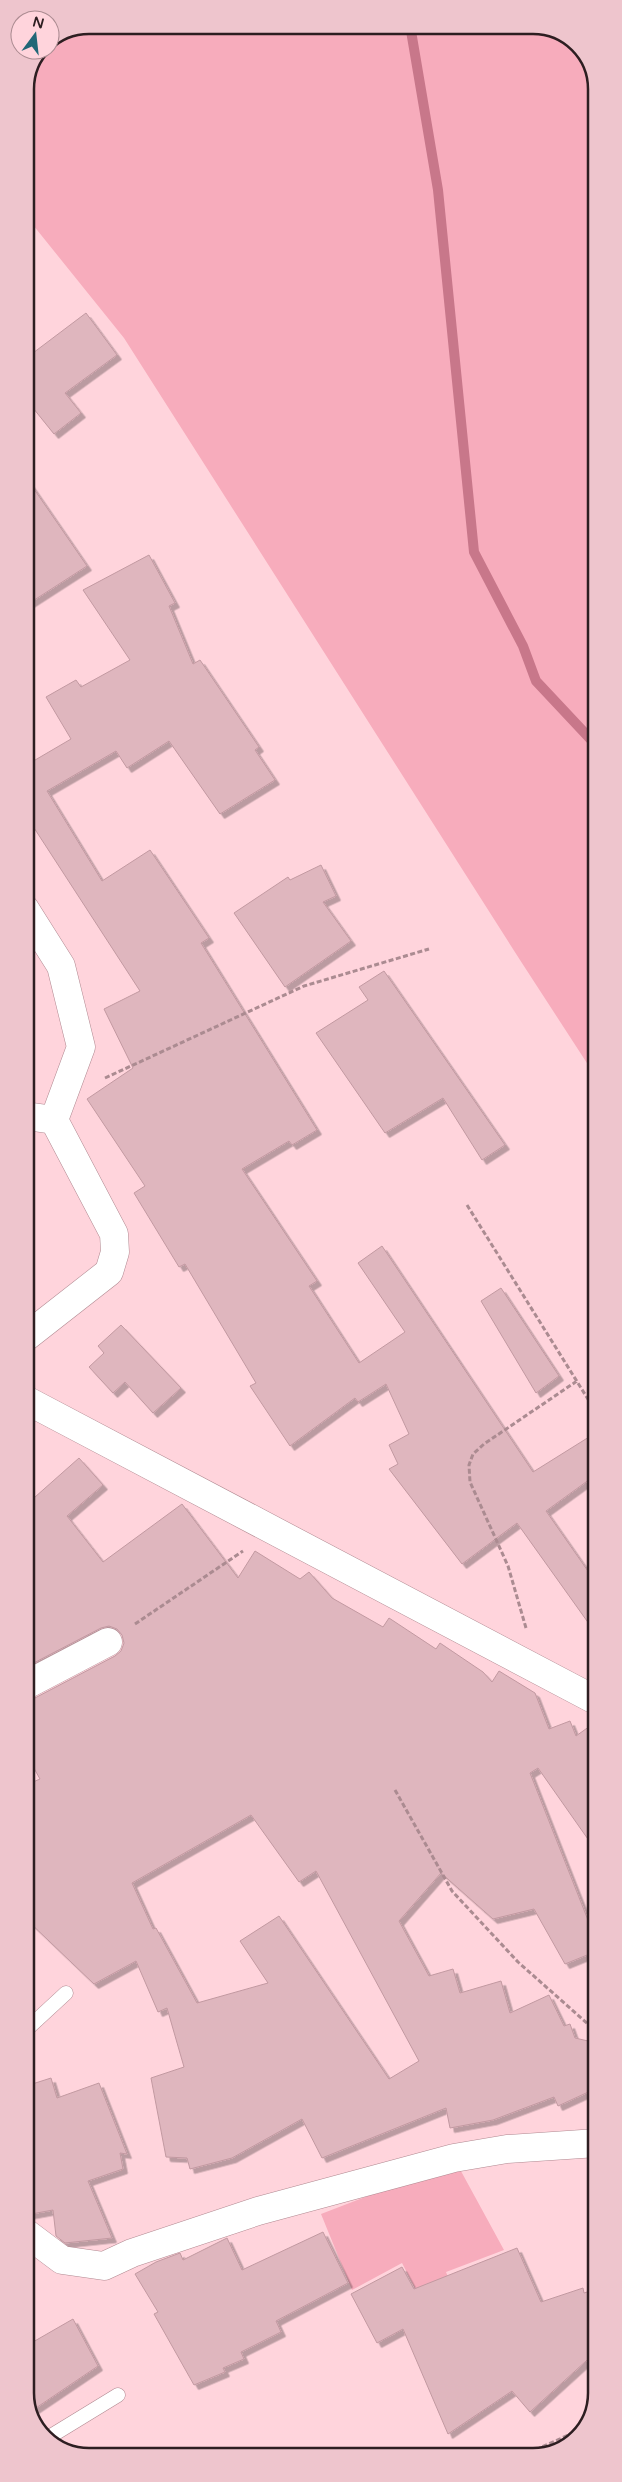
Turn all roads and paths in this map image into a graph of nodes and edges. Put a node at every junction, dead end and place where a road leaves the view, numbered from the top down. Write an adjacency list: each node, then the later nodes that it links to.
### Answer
1 (34, 923): 3 (street)
2 (429, 949): 3 (path)
3 (59, 1108): 4 (street); 6 (street)
4 (34, 1114)
5 (467, 1205): 7 (path)
6 (34, 1331)
7 (577, 1381): 8 (path); 12 (path)
8 (588, 1399)
9 (34, 1404): 10 (street)
10 (273, 1531): 11 (path); 12 (street)
11 (108, 1642): 13 (street)
12 (538, 1672): 14 (street)
13 (34, 1681)
14 (588, 1697)
15 (395, 1790): 18 (path)
16 (66, 1993): 17 (lane)
17 (34, 2023)
18 (588, 2024)
19 (588, 2144): 20 (street)
20 (34, 2239)
21 (118, 2395): 22 (lane)
22 (54, 2435)
23 (569, 2435): 24 (path)
24 (541, 2447)

